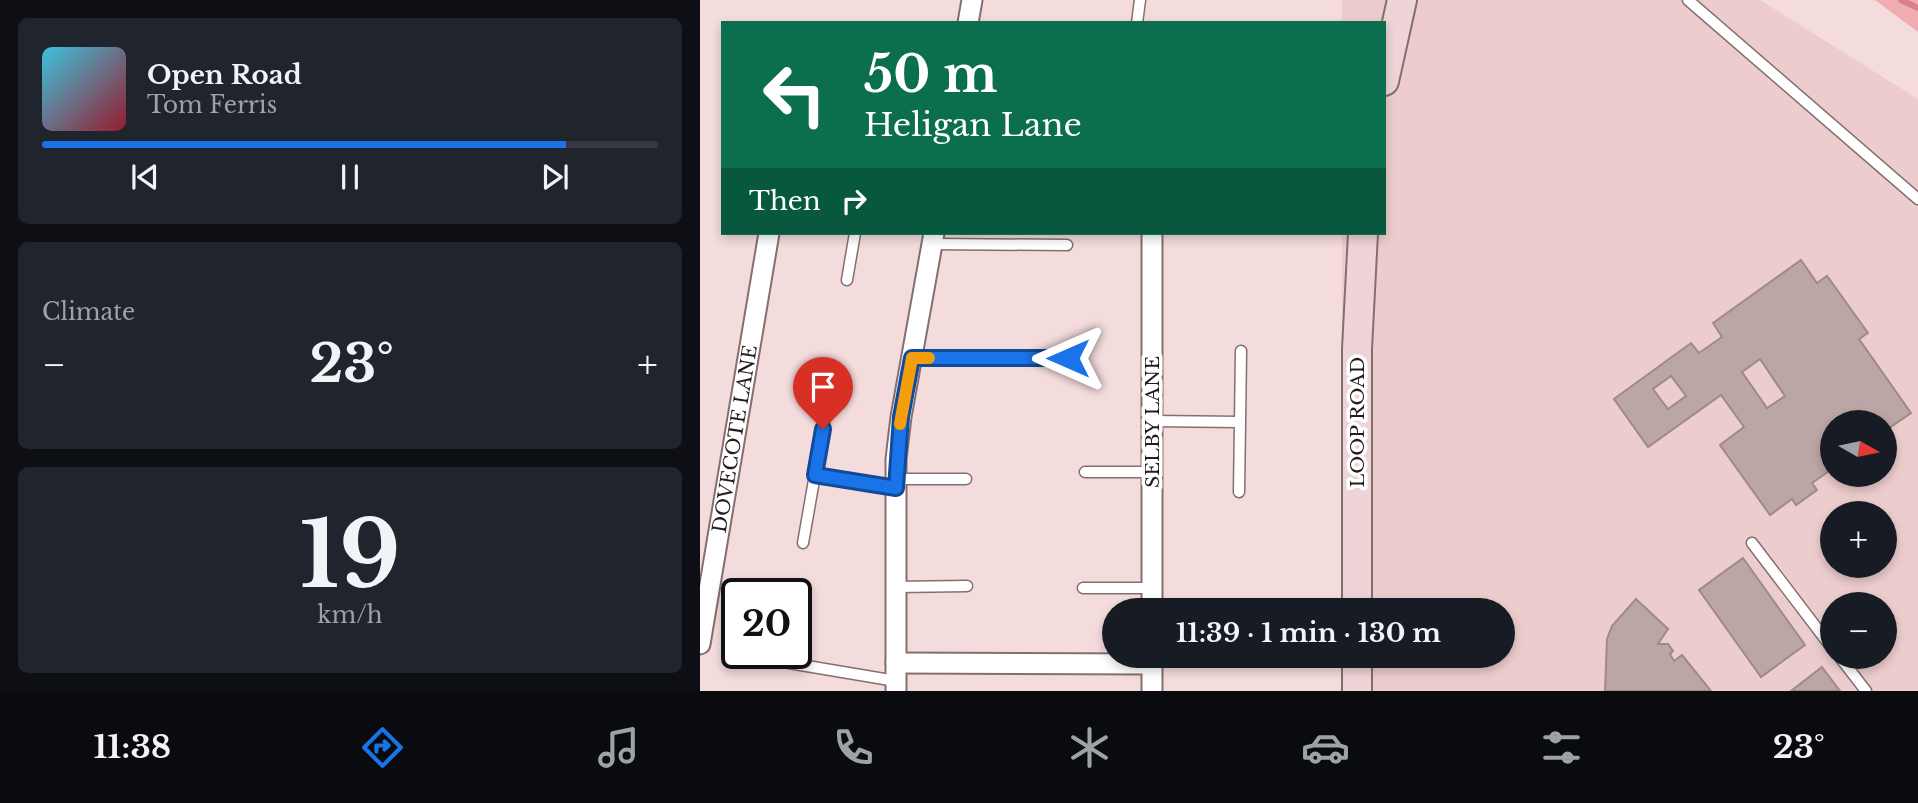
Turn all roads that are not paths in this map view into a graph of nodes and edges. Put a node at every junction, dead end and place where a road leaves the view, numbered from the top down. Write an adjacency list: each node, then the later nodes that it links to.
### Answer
1 (972, 0): 5 (street)
2 (1140, 0): 6 (lane)
3 (1402, 0): 7 (street)
4 (1688, 0): 8 (lane)
5 (968, 21)
6 (1137, 21)
7 (1386, 72)
8 (1918, 199)
9 (769, 235): 37 (street, DOVECOTE LANE)
10 (855, 235): 15 (lane)
11 (1152, 235): 20 (street, SELBY LANE)
12 (1363, 235): 35 (street, LOOP ROAD)
13 (933, 238): 14 (lane); 17 (street)
14 (1067, 245)
15 (847, 280)
16 (1241, 351): 21 (lane)
17 (912, 358): 18 (lane); 26 (street)
18 (1068, 358)
19 (827, 405): 24 (lane)
20 (1152, 421): 21 (lane); 23 (street, SELBY LANE)
21 (1240, 422): 27 (lane)
22 (1085, 472): 23 (lane)
23 (1152, 472): 33 (street, SELBY LANE)
24 (815, 475): 26 (lane); 28 (lane)
25 (966, 479): 26 (lane)
26 (896, 484): 31 (street)
27 (1239, 492)
28 (803, 543)
29 (1752, 543): 36 (lane)
30 (967, 586): 31 (lane)
31 (896, 587): 43 (street)
32 (1083, 588): 33 (lane)
33 (1152, 588): 34 (street, SELBY LANE)
34 (1152, 598)
35 (1357, 598)
36 (1820, 632)
37 (700, 644)
38 (1102, 664): 43 (street)
39 (812, 666): 43 (lane)
40 (1152, 668): 44 (street)
41 (1357, 668): 45 (street)
42 (1849, 669): 46 (lane)
43 (896, 678)
44 (1152, 691)
45 (1357, 691)
46 (1866, 691)

